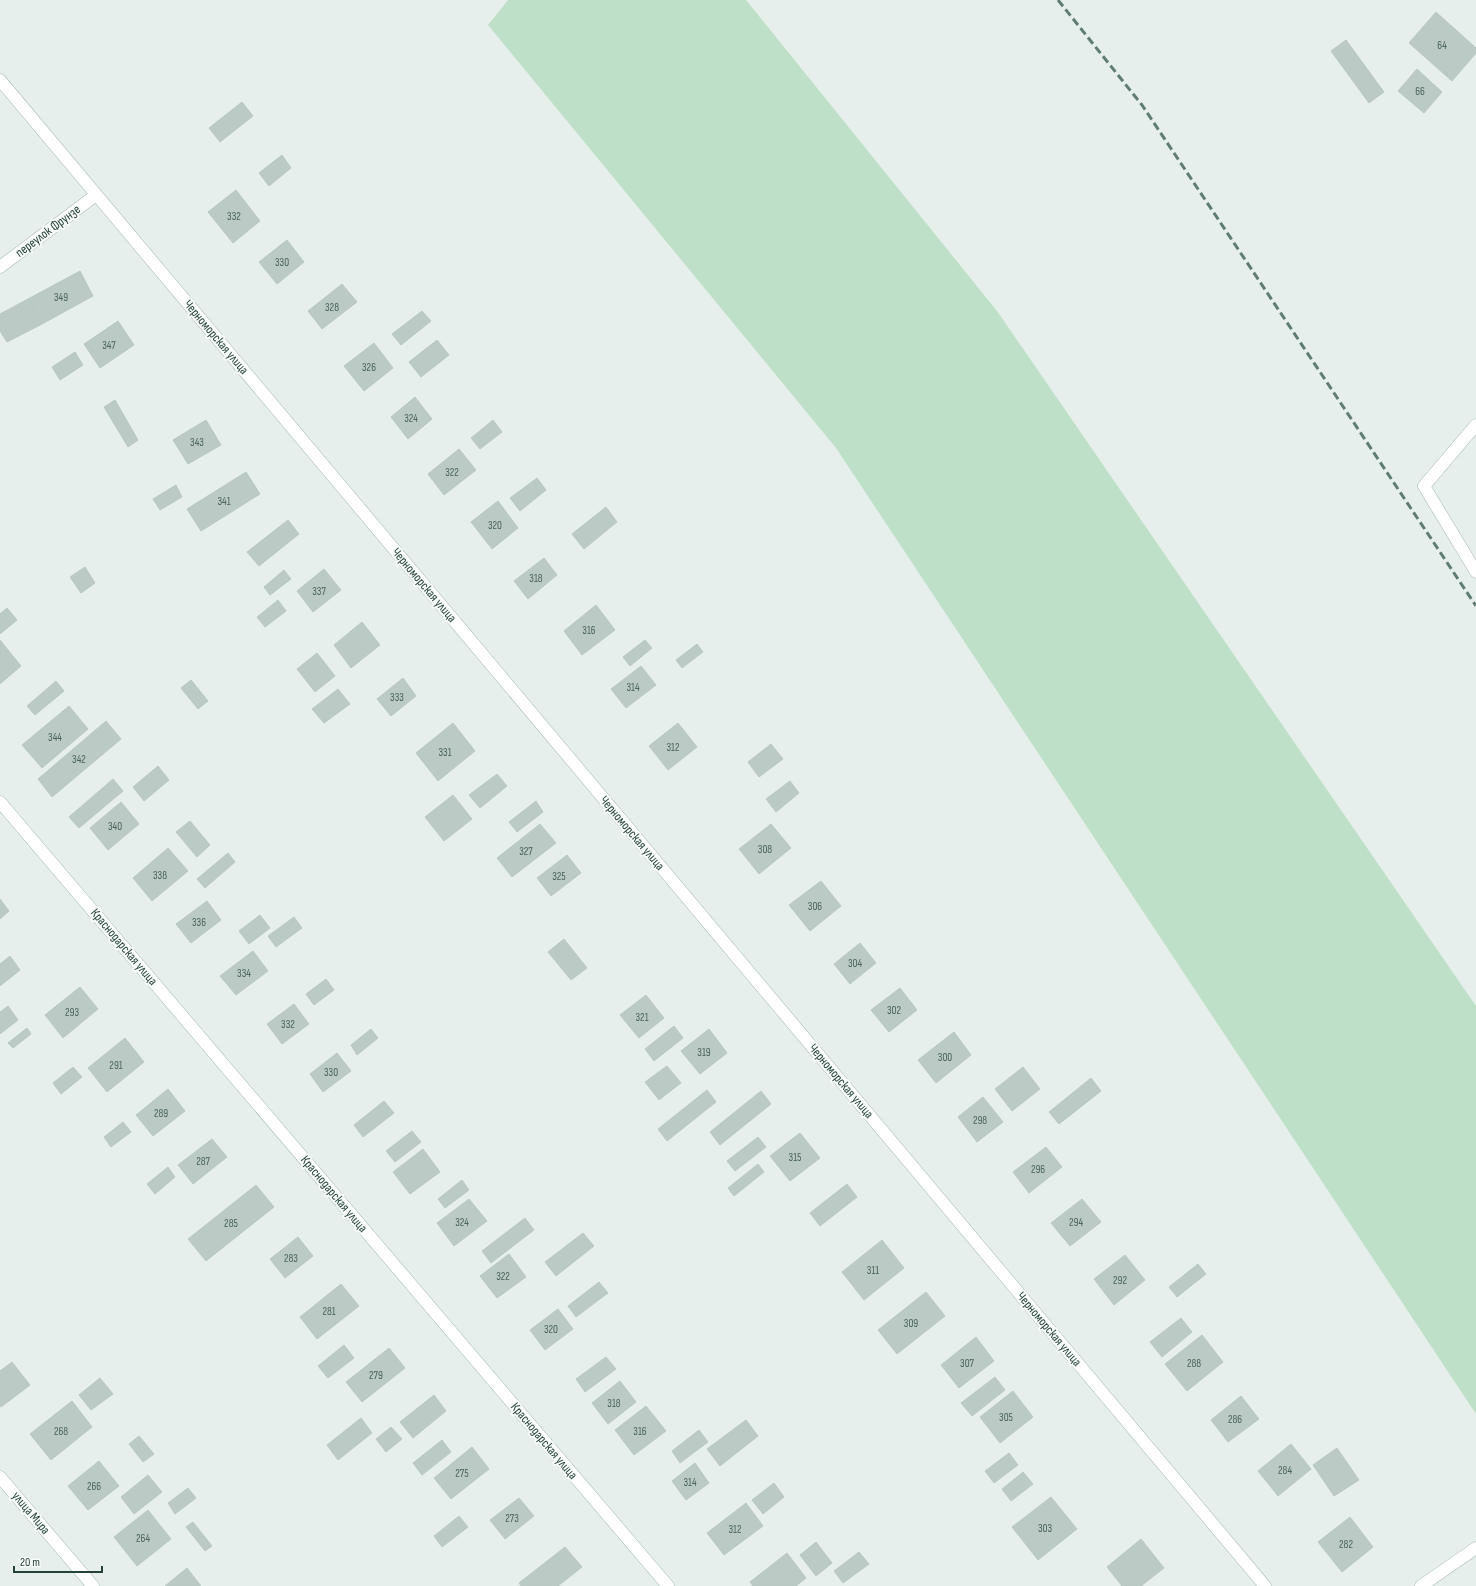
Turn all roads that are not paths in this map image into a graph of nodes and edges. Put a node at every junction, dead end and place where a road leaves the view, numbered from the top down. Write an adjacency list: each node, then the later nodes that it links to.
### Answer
1 (0, 80): 2 (street, Черноморская улица)
2 (96, 195): 3 (street, переулок Фрунзе); 11 (street, Черноморская улица)
3 (0, 267)
4 (1476, 425): 5 (street)
5 (1476, 572)
6 (0, 802): 10 (street, Краснодарская улица)
7 (0, 1477): 9 (street, улица Мира)
8 (1476, 1548): 12 (street)
9 (93, 1586)
10 (668, 1586)
11 (1265, 1586)
12 (1421, 1586)

